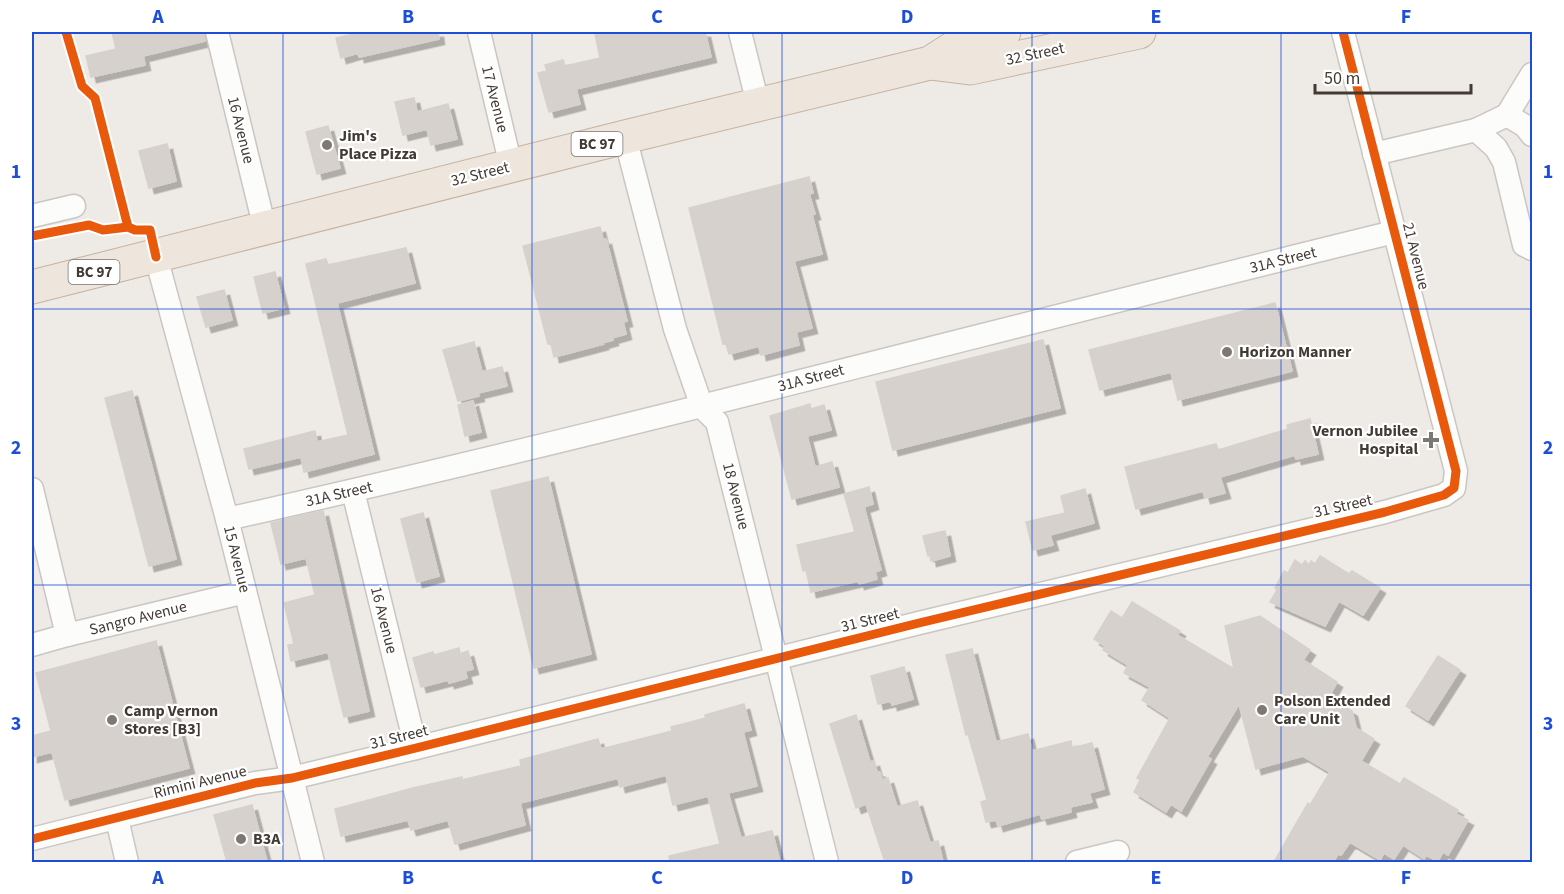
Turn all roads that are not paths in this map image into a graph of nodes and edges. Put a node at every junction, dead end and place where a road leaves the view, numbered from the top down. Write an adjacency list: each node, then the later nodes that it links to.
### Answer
1 (217, 32): 17 (street, 16 Avenue)
2 (479, 32): 14 (street, 17 Avenue)
3 (740, 32): 8 (street)
4 (1139, 32): 6 (highway, 32 Street / BC 97)
5 (1343, 32): 13 (street, 21 Avenue)
6 (1006, 41): 8 (highway, 32 Street / BC 97)
7 (1533, 74): 9 (street)
8 (758, 104): 12 (highway, 32 Street / BC 97)
9 (1507, 115): 10 (street); 11 (street)
10 (1476, 130): 13 (street); 19 (street)
11 (1533, 135)
12 (625, 137): 14 (highway, 32 Street / BC 97); 22 (street, 18 Avenue)
13 (1374, 153): 18 (street, 21 Avenue)
14 (511, 166): 17 (highway, 32 Street / BC 97)
15 (74, 206): 16 (street)
16 (32, 216)
17 (265, 229): 20 (highway, 32 Street / BC 97)
18 (1394, 232): 22 (street, 31A Street); 23 (street, 21 Avenue)
19 (1533, 249)
20 (156, 257): 21 (highway, 32 Street / BC 97); 26 (street, 15 Avenue)
21 (32, 287)
22 (702, 407): 25 (street, 31A Street); 30 (street, 18 Avenue)
23 (1454, 488): 30 (street, 31 Street)
24 (32, 489): 28 (street)
25 (353, 491): 26 (street, 31A Street); 31 (street, 16 Avenue)
26 (227, 519): 27 (street, 15 Avenue)
27 (245, 592): 28 (street, Sangro Avenue); 32 (street, 15 Avenue)
28 (67, 635): 29 (street, Sangro Avenue)
29 (32, 645)
30 (777, 659): 31 (street, 31 Street); 38 (street, 18 Avenue)
31 (416, 748): 32 (street, 31 Street)
32 (292, 778): 33 (street, Rimini Avenue); 37 (street, 15 Avenue)
33 (117, 819): 34 (street, Rimini Avenue); 36 (street)
34 (32, 839)
35 (1118, 852): 39 (street)
36 (127, 862)
37 (313, 862)
38 (826, 862)
39 (1077, 862)

